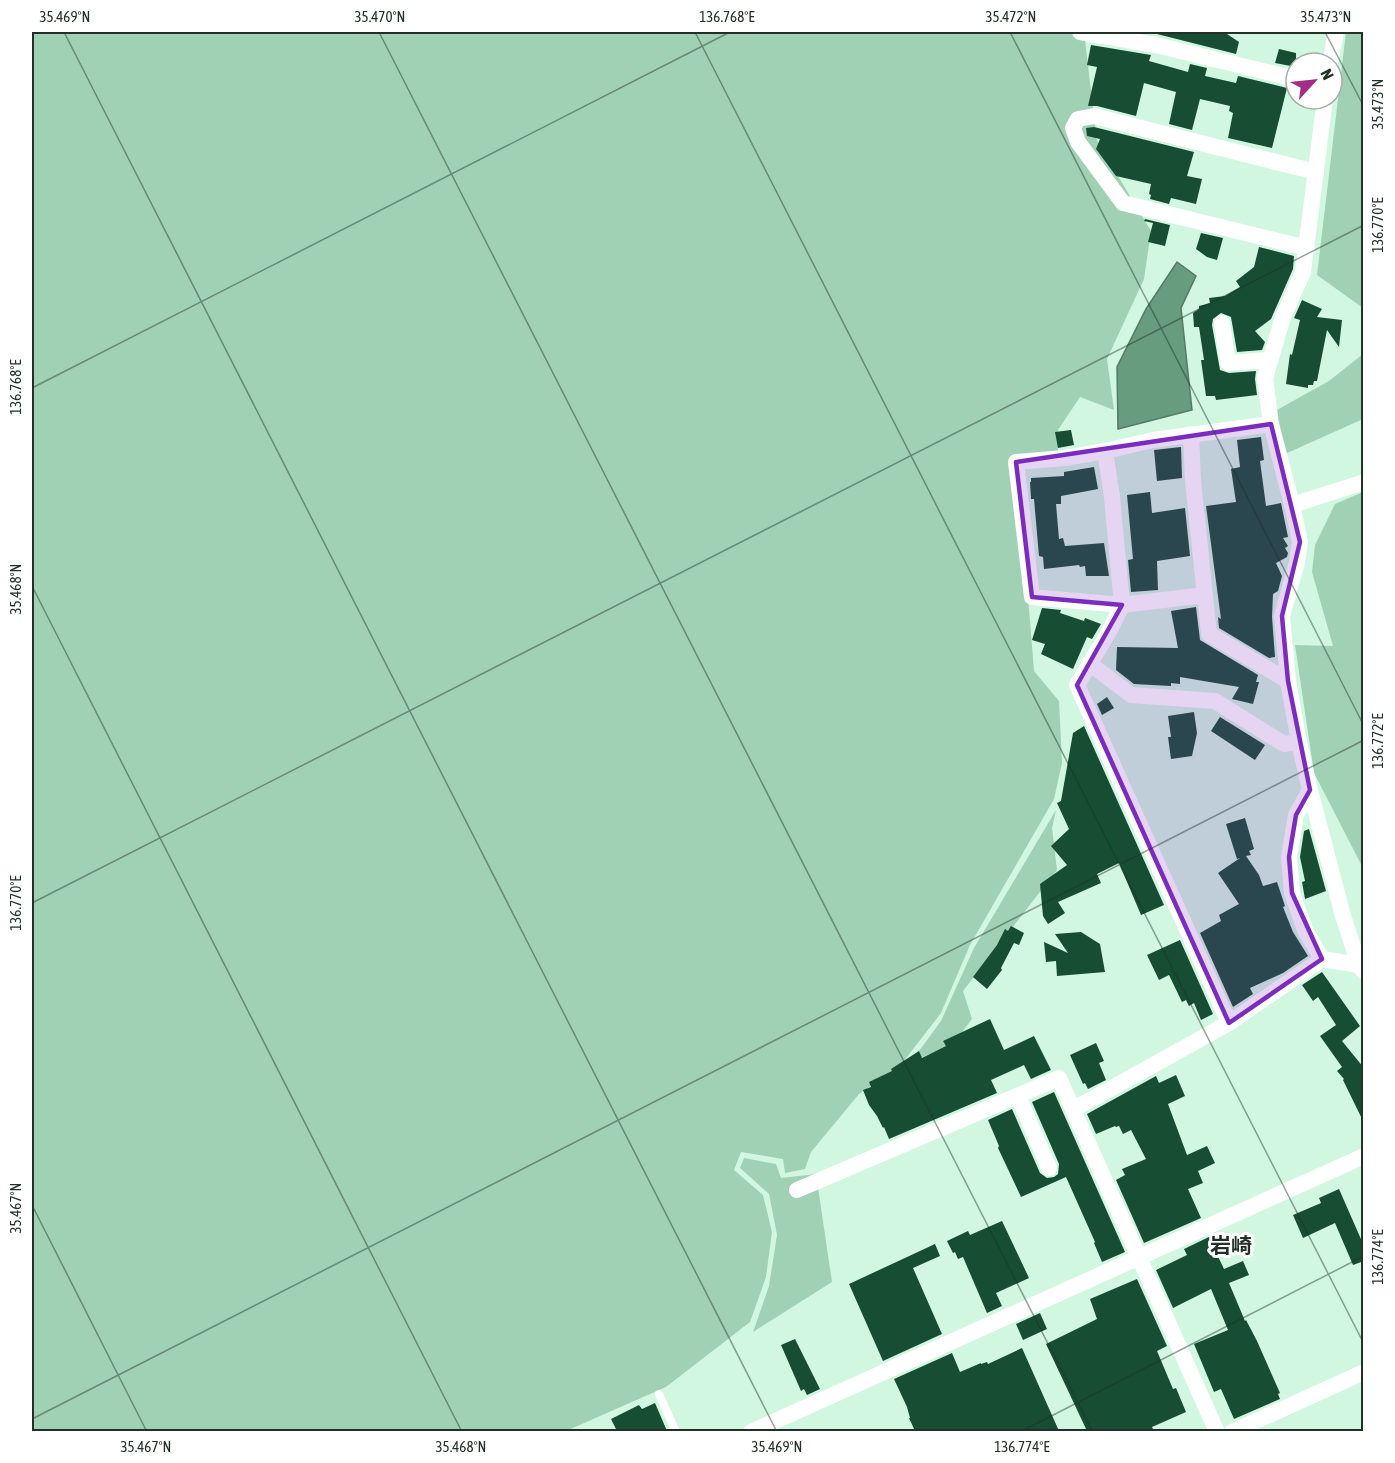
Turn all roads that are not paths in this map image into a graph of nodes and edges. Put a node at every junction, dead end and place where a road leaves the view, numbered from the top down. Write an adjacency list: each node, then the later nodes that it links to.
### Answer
1 (1080, 32): 3 (street)
2 (1336, 32): 4 (street)
3 (1156, 38): 5 (street)
4 (1332, 51)
5 (1284, 75)
6 (1324, 111): 7 (street)
7 (1316, 172): 8 (street); 8 (street)
8 (1307, 248): 10 (street)
9 (1222, 323): 10 (street)
10 (1269, 360): 11 (street)
11 (1271, 424): 12 (street); 15 (street)
12 (1191, 434): 13 (street); 16 (street)
13 (1105, 451): 17 (street); 17 (street)
14 (1364, 482): 15 (street)
15 (1292, 505): 19 (street)
16 (1205, 595): 17 (street); 19 (street)
17 (1122, 605): 18 (street)
18 (1089, 663): 20 (street); 24 (street)
19 (1288, 681): 20 (street)
20 (1299, 742): 21 (street)
21 (1310, 790): 22 (street); 23 (street)
22 (1322, 959): 23 (street); 24 (street)
23 (1361, 969)
24 (1229, 1023): 26 (street)
25 (1018, 1096): 26 (street); 28 (street); 29 (street)
26 (1074, 1109): 30 (street)
27 (1364, 1156): 30 (street)
28 (1049, 1168)
29 (797, 1190)
30 (1141, 1257): 34 (street); 35 (street)
31 (1364, 1372): 36 (street)
32 (659, 1394): 33 (lane)
33 (676, 1431)
34 (751, 1431)
35 (1217, 1431)
36 (1232, 1431)

